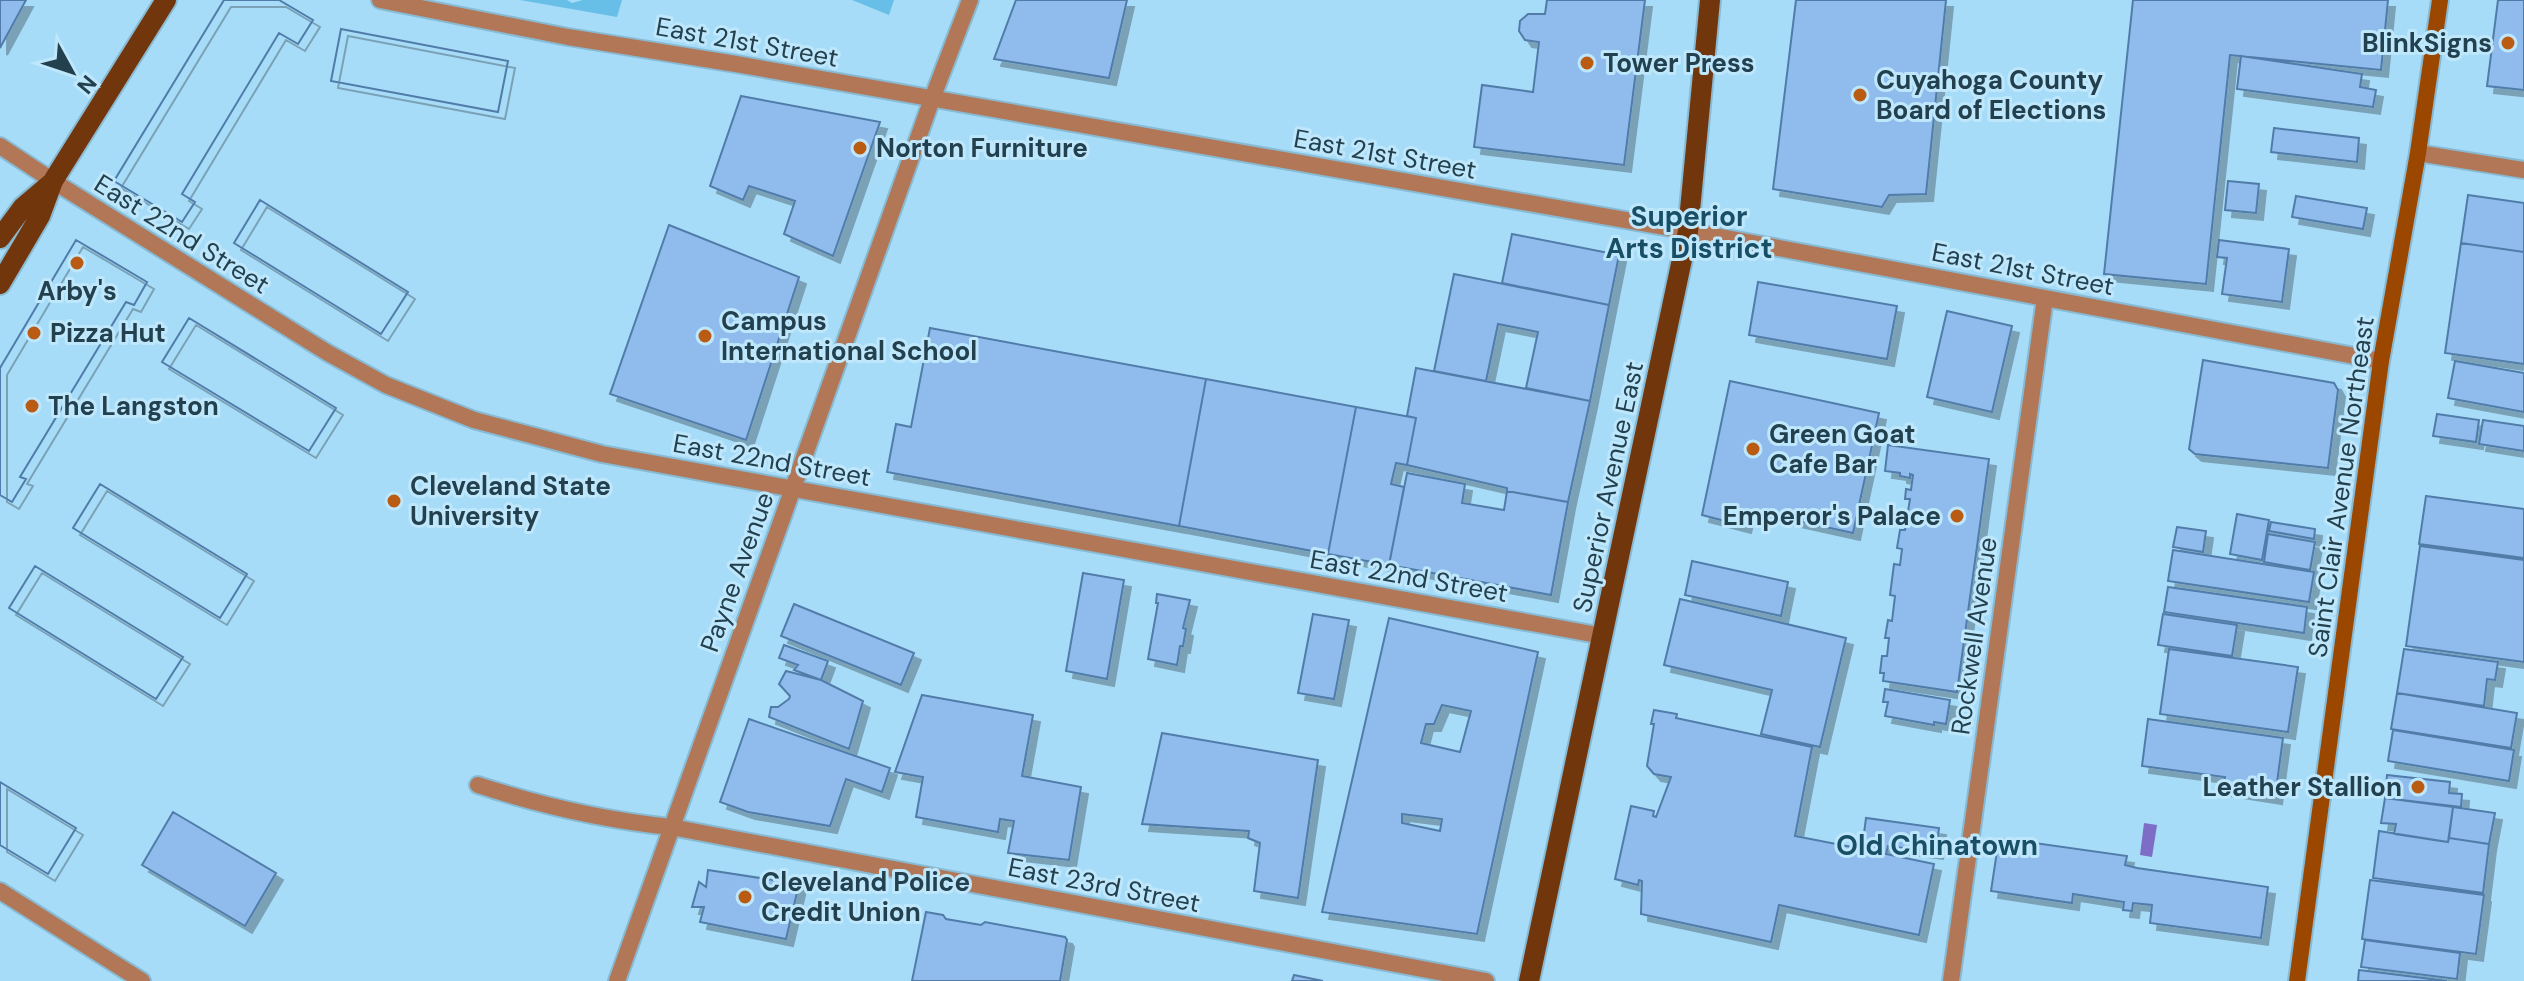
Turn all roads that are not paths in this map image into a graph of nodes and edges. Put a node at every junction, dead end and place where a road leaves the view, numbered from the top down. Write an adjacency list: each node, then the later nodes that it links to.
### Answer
1 (166, 0): 10 (main road)
2 (380, 0): 6 (street, East 21st Street)
3 (970, 0): 6 (street, Payne Avenue)
4 (1710, 0): 11 (main road, Superior Avenue East)
5 (2440, 0): 8 (main road, Saint Clair Avenue Northeast)
6 (932, 99): 11 (street, East 21st Street); 16 (street, Payne Avenue)
7 (0, 146): 10 (street, East 22nd Street)
8 (2418, 153): 9 (street); 15 (main road, Saint Clair Avenue Northeast)
9 (2524, 170)
10 (53, 181): 12 (main road); 13 (main road); 16 (street, East 22nd Street)
11 (1688, 231): 14 (street, East 21st Street); 17 (main road, Superior Avenue East)
12 (0, 238)
13 (0, 284)
14 (2045, 298): 15 (street, East 21st Street); 25 (street, Rockwell Avenue)
15 (2381, 361): 26 (main road, Saint Clair Avenue Northeast)
16 (793, 488): 17 (street, East 22nd Street); 19 (street, Payne Avenue)
17 (1603, 636): 24 (main road, Superior Avenue East)
18 (478, 785): 19 (street, East 23rd Street)
19 (671, 827): 22 (street, Payne Avenue); 23 (street, East 23rd Street)
20 (0, 891): 21 (street)
21 (142, 981)
22 (617, 981)
23 (1486, 981)
24 (1529, 981)
25 (1951, 981)
26 (2297, 981)

